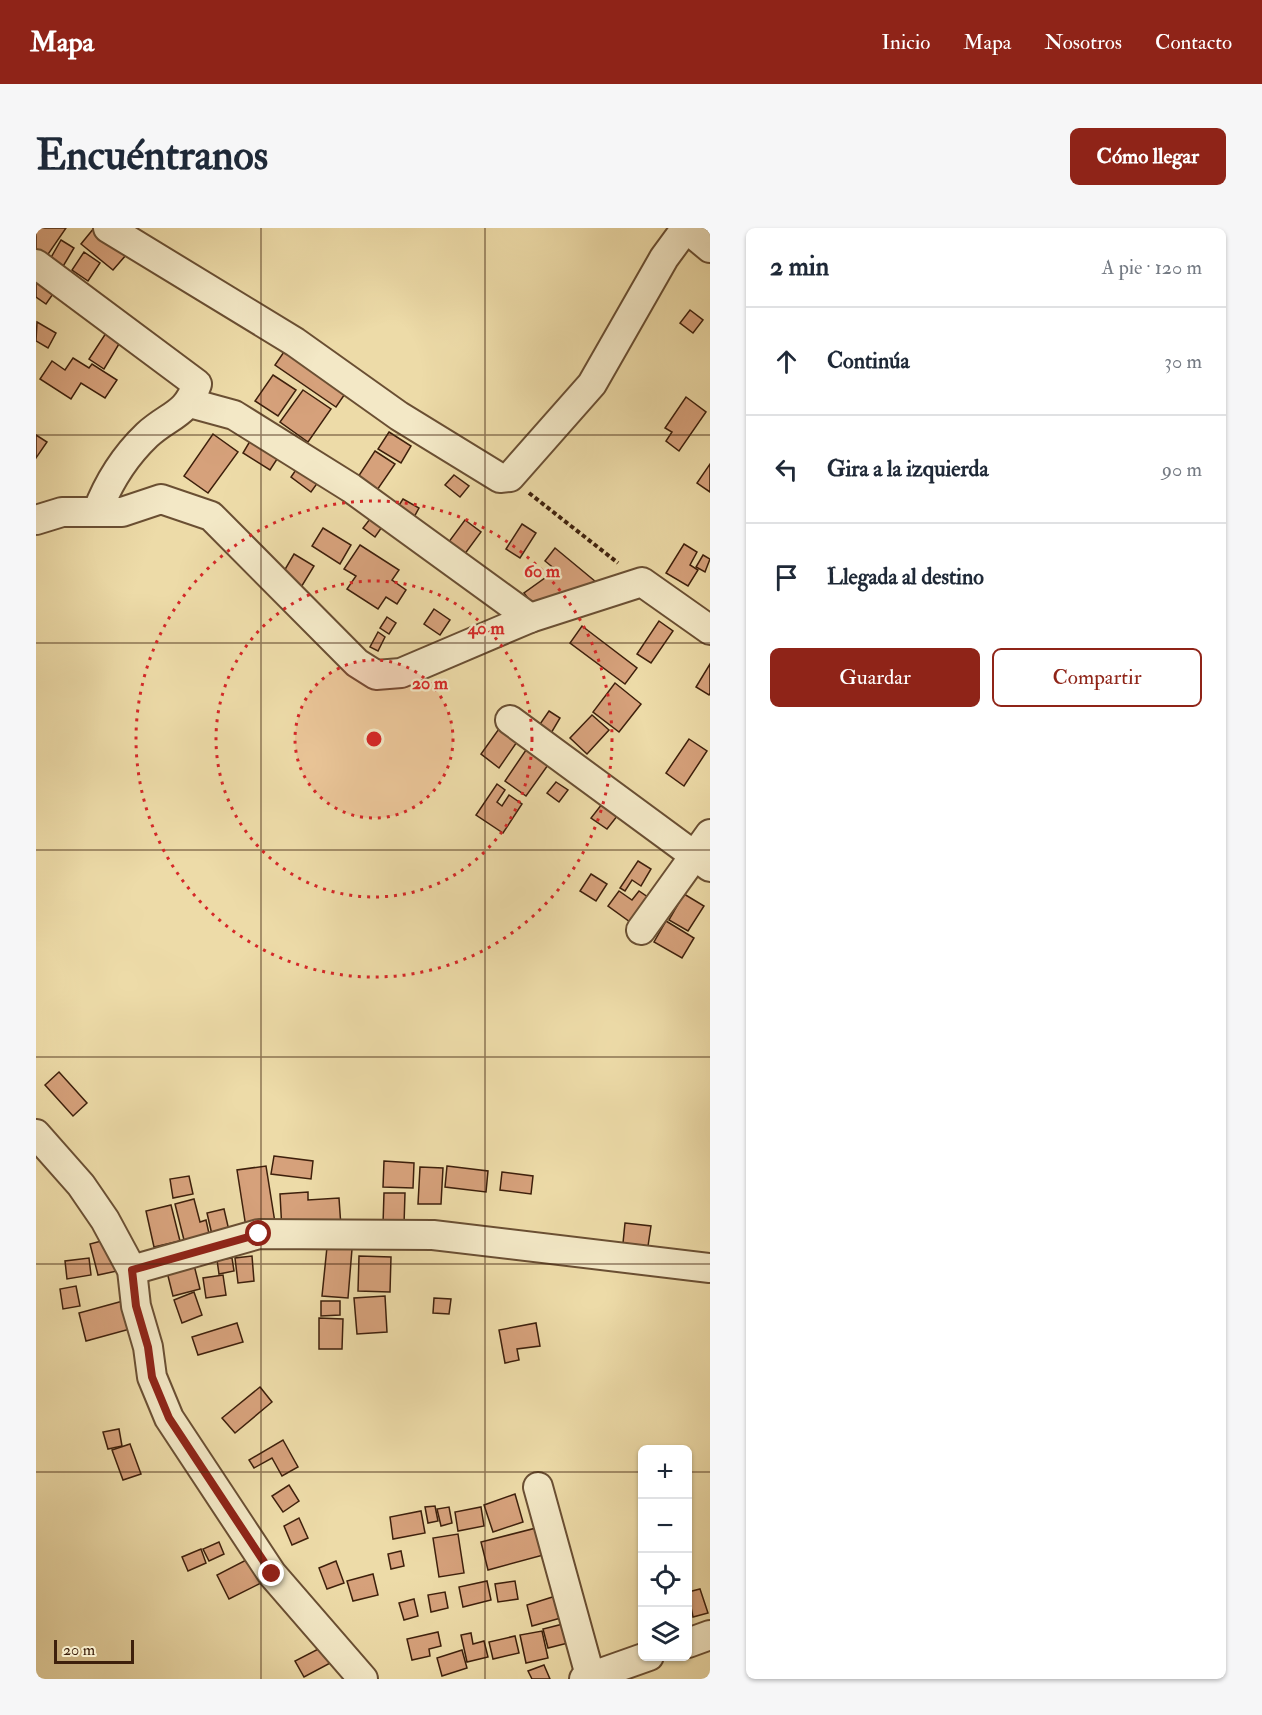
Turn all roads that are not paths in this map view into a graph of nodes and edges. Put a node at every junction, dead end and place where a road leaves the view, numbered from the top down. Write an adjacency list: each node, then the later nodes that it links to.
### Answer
1 (108, 228): 2 (street)
2 (686, 228): 3 (street)
3 (710, 248)
4 (36, 264): 5 (street)
5 (190, 403): 6 (street); 8 (street)
6 (97, 512): 7 (street); 8 (street)
7 (36, 520)
8 (530, 618): 9 (street)
9 (710, 630)
10 (510, 720): 11 (street)
11 (705, 852): 12 (street)
12 (641, 930)
13 (36, 1134): 15 (street)
14 (710, 1268): 15 (street)
15 (132, 1270): 21 (street)
16 (538, 1487): 20 (street)
17 (710, 1635): 18 (street)
18 (692, 1641)
19 (638, 1660): 20 (street)
20 (588, 1678)
21 (363, 1679)

